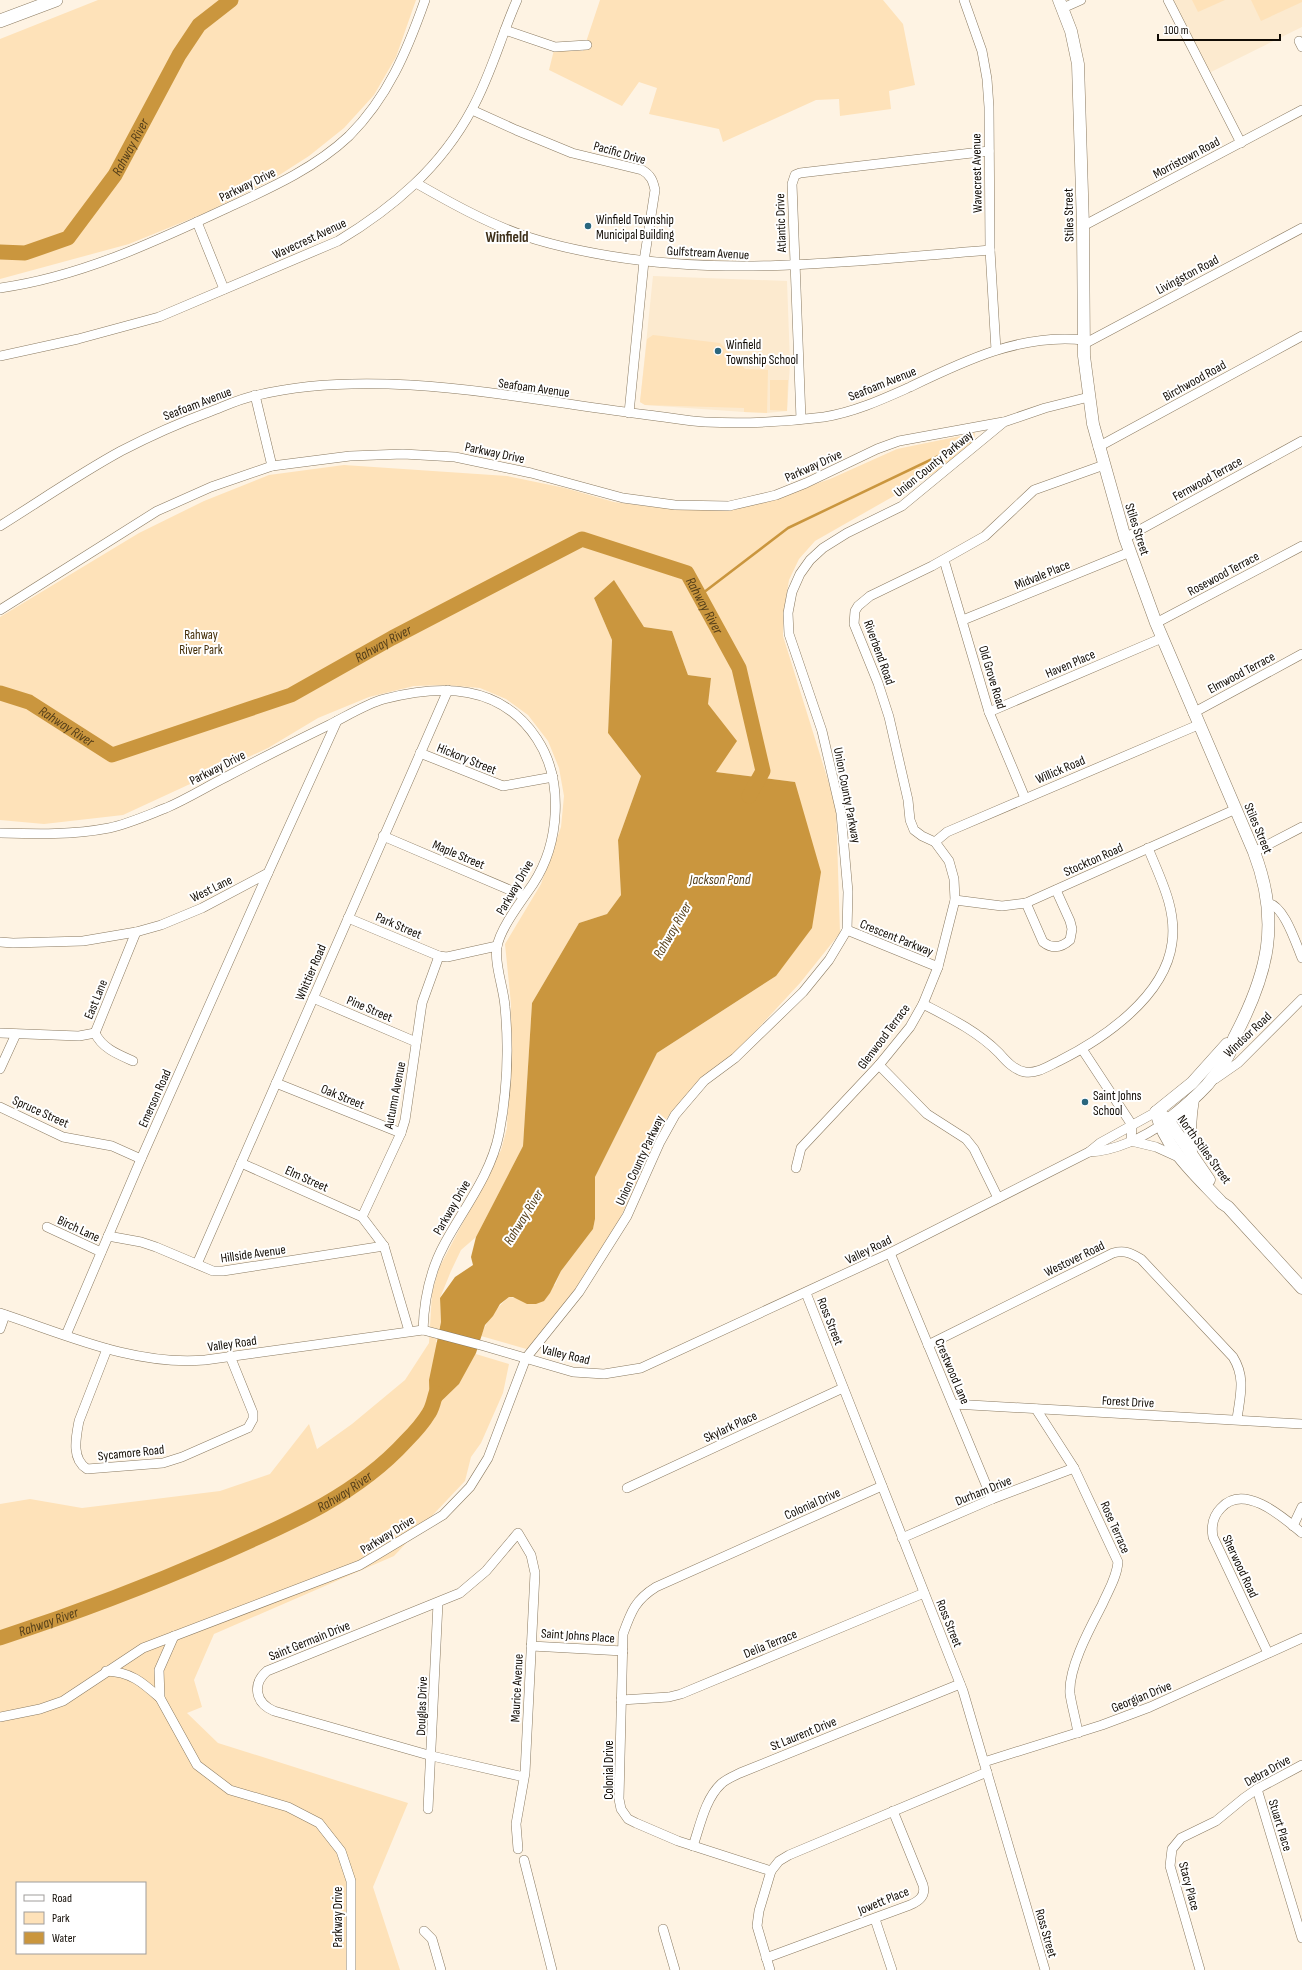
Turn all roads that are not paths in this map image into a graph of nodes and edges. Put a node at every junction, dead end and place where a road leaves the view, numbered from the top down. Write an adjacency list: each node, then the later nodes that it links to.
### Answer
1 (56, 0): 8 (highway)
2 (425, 0): 16 (street, Parkway Drive)
3 (517, 0): 9 (street, Wavecrest Avenue)
4 (964, 0): 14 (street, Wavecrest Avenue)
5 (1081, 0): 7 (street)
6 (1168, 0): 13 (street)
7 (1061, 4): 17 (main road, Stiles Street)
8 (0, 21)
9 (505, 30): 10 (street); 11 (street, Wavecrest Avenue)
10 (587, 45)
11 (472, 110): 15 (street, Wavecrest Avenue); 20 (street, Pacific Drive)
12 (1302, 110): 13 (street, Morristown Road)
13 (1241, 143): 17 (street, Morristown Road)
14 (989, 151): 19 (street, Wavecrest Avenue); 21 (street, Atlantic Drive)
15 (416, 183): 20 (street, Gulfstream Avenue); 23 (street, Wavecrest Avenue)
16 (197, 222): 22 (street, Parkway Drive); 23 (street)
17 (1083, 226): 25 (main road, Stiles Street)
18 (1302, 228): 25 (street, Livingston Road)
19 (990, 250): 21 (street, Gulfstream Avenue); 26 (street, Wavecrest Avenue)
20 (644, 262): 21 (street, Gulfstream Avenue); 30 (street, Pacific Drive)
21 (794, 266): 31 (street, Atlantic Drive)
22 (0, 288)
23 (224, 290): 27 (street, Wavecrest Avenue)
24 (1302, 336): 34 (street, Birchwood Road)
25 (1084, 342): 26 (street, Seafoam Avenue); 29 (main road, Stiles Street)
26 (996, 350): 31 (street, Seafoam Avenue)
27 (0, 356)
28 (255, 395): 30 (street, Seafoam Avenue); 36 (street); 37 (street, Seafoam Avenue)
29 (1089, 397): 32 (street, Union County Parkway); 34 (main road, Stiles Street)
30 (629, 413): 31 (street, Seafoam Avenue)
31 (801, 419)
32 (1004, 422): 36 (street, Parkway Drive); 69 (street, Union County Parkway)
33 (1302, 441): 38 (street, Fernwood Terrace)
34 (1098, 447): 35 (main road, Stiles Street)
35 (1104, 465): 38 (main road, Stiles Street); 41 (street, Riverbend Road)
36 (272, 466): 42 (street, Parkway Drive)
37 (0, 526)
38 (1125, 538): 40 (main road, Stiles Street)
39 (1302, 546): 44 (street, Rosewood Terrace)
40 (1130, 552): 43 (street, Midvale Place); 44 (main road, Stiles Street)
41 (944, 560): 43 (street, Old Grove Road); 59 (street, Riverbend Road)
42 (0, 610)
43 (963, 620): 48 (street, Old Grove Road)
44 (1156, 623): 45 (main road, Stiles Street)
45 (1162, 638): 48 (street, Haven Place); 49 (main road, Stiles Street)
46 (1302, 654): 49 (street, Elmwood Terrace)
47 (448, 690): 50 (street, Parkway Drive); 52 (street, Whittier Road); 53 (street, Parkway Drive)
48 (989, 712): 54 (street, Old Grove Road)
49 (1193, 713): 51 (main road, Stiles Street)
50 (337, 721): 57 (street, Parkway Drive); 62 (street)
51 (1198, 725): 54 (street, Willick Road); 55 (main road, Stiles Street)
52 (420, 753): 53 (street, Hickory Street); 58 (street, Whittier Road)
53 (552, 777): 64 (street, Parkway Drive)
54 (1025, 798): 59 (street, Willick Road)
55 (1236, 809): 60 (street, Stockton Road); 61 (main road, Stiles Street)
56 (1302, 827): 61 (street)
57 (0, 833)
58 (383, 836): 64 (street, Maple Street); 68 (street, Whittier Road)
59 (935, 842): 65 (street, Riverbend Road)
60 (1148, 848): 63 (street, Stockton Road); 84 (street)
61 (1254, 852): 67 (main road, Stiles Street)
62 (268, 873): 70 (street, West Lane); 100 (street, Emerson Road)
63 (1056, 890): 66 (street, Stockton Road); 66 (street)
64 (524, 896): 72 (street, Parkway Drive)
65 (955, 900): 66 (street, Stockton Road); 75 (street, Glenwood Terrace)
66 (1026, 903)
67 (1267, 903): 74 (street); 82 (main road, Stiles Street)
68 (348, 918): 73 (street, Park Street); 76 (street, Whittier Road)
69 (847, 930): 75 (street, Crescent Parkway); 122 (street, Union County Parkway)
70 (136, 932): 71 (street, West Lane); 80 (street, East Lane)
71 (0, 942)
72 (497, 946): 73 (street); 117 (street, Parkway Drive)
73 (439, 956): 83 (street, Autumn Avenue)
74 (1302, 958)
75 (938, 967): 78 (street, Glenwood Terrace)
76 (313, 998): 83 (street, Pine Street); 88 (street, Whittier Road)
77 (1302, 998): 89 (street, Windsor Road)
78 (923, 1004): 84 (street); 86 (street, Glenwood Terrace)
79 (0, 1033): 81 (street, East Lane)
80 (95, 1033): 81 (street, East Lane); 85 (street)
81 (16, 1034): 87 (street)
82 (1233, 1040): 89 (main road, Stiles Street); 92 (main road, Stiles Street)
83 (416, 1042): 95 (street, Autumn Avenue)
84 (1082, 1049): 94 (street)
85 (132, 1061)
86 (879, 1065): 102 (street, Glenwood Terrace); 103 (street)
87 (0, 1069)
88 (276, 1083): 95 (street, Oak Street); 101 (street, Whittier Road)
89 (1206, 1085): 90 (main road, Stiles Street)
90 (1193, 1099): 93 (main road, Stiles Street); 98 (main road)
91 (0, 1107): 100 (street, Spruce Street)
92 (1156, 1112): 93 (main road, North Stiles Street); 94 (street, Valley Road)
93 (1164, 1123): 96 (street, Valley Road); 98 (main road, North Stiles Street); 99 (main road, North Stiles Street)
94 (1132, 1125): 96 (street); 97 (street, Valley Road)
95 (401, 1132): 105 (street, Autumn Avenue)
96 (1131, 1141): 97 (street, Valley Road); 99 (street)
97 (1089, 1152): 103 (street, Valley Road)
98 (1192, 1156): 104 (main road, North Stiles Street)
99 (1179, 1157): 104 (main road, North Stiles Street)
100 (141, 1159): 107 (street, Emerson Road)
101 (241, 1163): 105 (street, Elm Street); 111 (street, Whittier Road)
102 (796, 1168)
103 (998, 1198): 110 (street, Valley Road)
104 (1228, 1207): 112 (main road, North Stiles Street)
105 (362, 1217): 108 (street)
106 (47, 1227): 109 (street, Birch Lane)
107 (108, 1236): 109 (street, Emerson Road); 111 (street, Hillside Avenue)
108 (384, 1246): 111 (street, Hillside Avenue); 116 (street)
109 (101, 1252): 118 (street, Emerson Road)
110 (890, 1253): 113 (street, Valley Road); 119 (street, Crestwood Lane)
111 (197, 1264)
112 (1302, 1288)
113 (806, 1293): 122 (street, Valley Road); 123 (street, Ross Street)
114 (2, 1314): 115 (street); 118 (street, Valley Road)
115 (0, 1329)
116 (409, 1331): 117 (street, Valley Road); 121 (street, Valley Road)
117 (427, 1331): 122 (street, Valley Road)
118 (66, 1335): 120 (street, Valley Road)
119 (928, 1346): 124 (street, Crestwood Lane); 126 (street, Westover Road)
120 (107, 1349): 121 (street, Valley Road); 121 (street, Sycamore Road)
121 (230, 1356)
122 (526, 1358): 139 (street, Parkway Drive)
123 (843, 1388): 129 (street, Ross Street); 130 (street, Skylark Place)
124 (952, 1404): 125 (street, Forest Drive); 131 (street, Crestwood Lane)
125 (1036, 1409): 126 (street, Forest Drive); 128 (street, Rose Terrace)
126 (1237, 1419): 127 (street, Forest Drive)
127 (1302, 1424)
128 (1074, 1468): 131 (street, Durham Drive); 149 (street, Rose Terrace)
129 (882, 1486): 136 (street, Ross Street); 142 (street, Colonial Drive)
130 (627, 1488)
131 (992, 1499): 136 (street, Durham Drive)
132 (1302, 1507): 133 (street)
133 (1293, 1526): 135 (street, Sherwood Road); 143 (street, Sherwood Road)
134 (518, 1533): 138 (street, Saint Germain Drive); 141 (street, Maurice Avenue)
135 (1302, 1533)
136 (902, 1538): 137 (street, Ross Street)
137 (924, 1593): 145 (street, Ross Street); 147 (street, Delia Terrace)
138 (438, 1603): 150 (street, Douglas Drive); 150 (street, Saint Germain Drive)
139 (174, 1636): 144 (street, Parkway Drive); 146 (street, Parkway Drive)
140 (1302, 1638): 143 (street, Georgian Drive)
141 (531, 1646): 142 (street, Saint Johns Place); 154 (street, Maurice Avenue)
142 (623, 1651): 147 (street, Colonial Drive)
143 (1268, 1654): 149 (street, Georgian Drive)
144 (106, 1671): 146 (street, Parkway Drive); 148 (street, Parkway Drive)
145 (960, 1684): 151 (street, Ross Street); 159 (street, St Laurent Drive)
146 (160, 1698): 169 (street, Parkway Drive)
147 (622, 1700): 159 (street, Colonial Drive)
148 (0, 1717)
149 (1078, 1733): 151 (street, Georgian Drive)
150 (432, 1756): 154 (street, Saint Germain Drive); 157 (street, Douglas Drive)
151 (984, 1762): 153 (street, Ross Street)
152 (1302, 1766): 155 (street, Debra Drive)
153 (987, 1772): 158 (street); 175 (street, Ross Street)
154 (524, 1777): 160 (street, Maurice Avenue)
155 (1257, 1789): 156 (street, Debra Drive); 165 (street, Stuart Place)
156 (1244, 1798): 176 (street, Stacy Place)
157 (428, 1809)
158 (893, 1811): 162 (street); 163 (street, Jowett Place)
159 (693, 1846): 162 (street, Colonial Drive)
160 (518, 1849)
161 (524, 1860): 171 (street)
162 (771, 1871): 168 (street)
163 (875, 1919): 168 (street, Jowett Place); 174 (street)
164 (663, 1928): 172 (street)
165 (1300, 1928): 167 (street, Stuart Place)
166 (424, 1930): 170 (street)
167 (1302, 1938)
168 (766, 1958): 173 (street)
169 (351, 1970)
170 (441, 1970)
171 (552, 1970)
172 (675, 1970)
173 (770, 1970)
174 (892, 1970)
175 (1045, 1970)
176 (1200, 1970)

